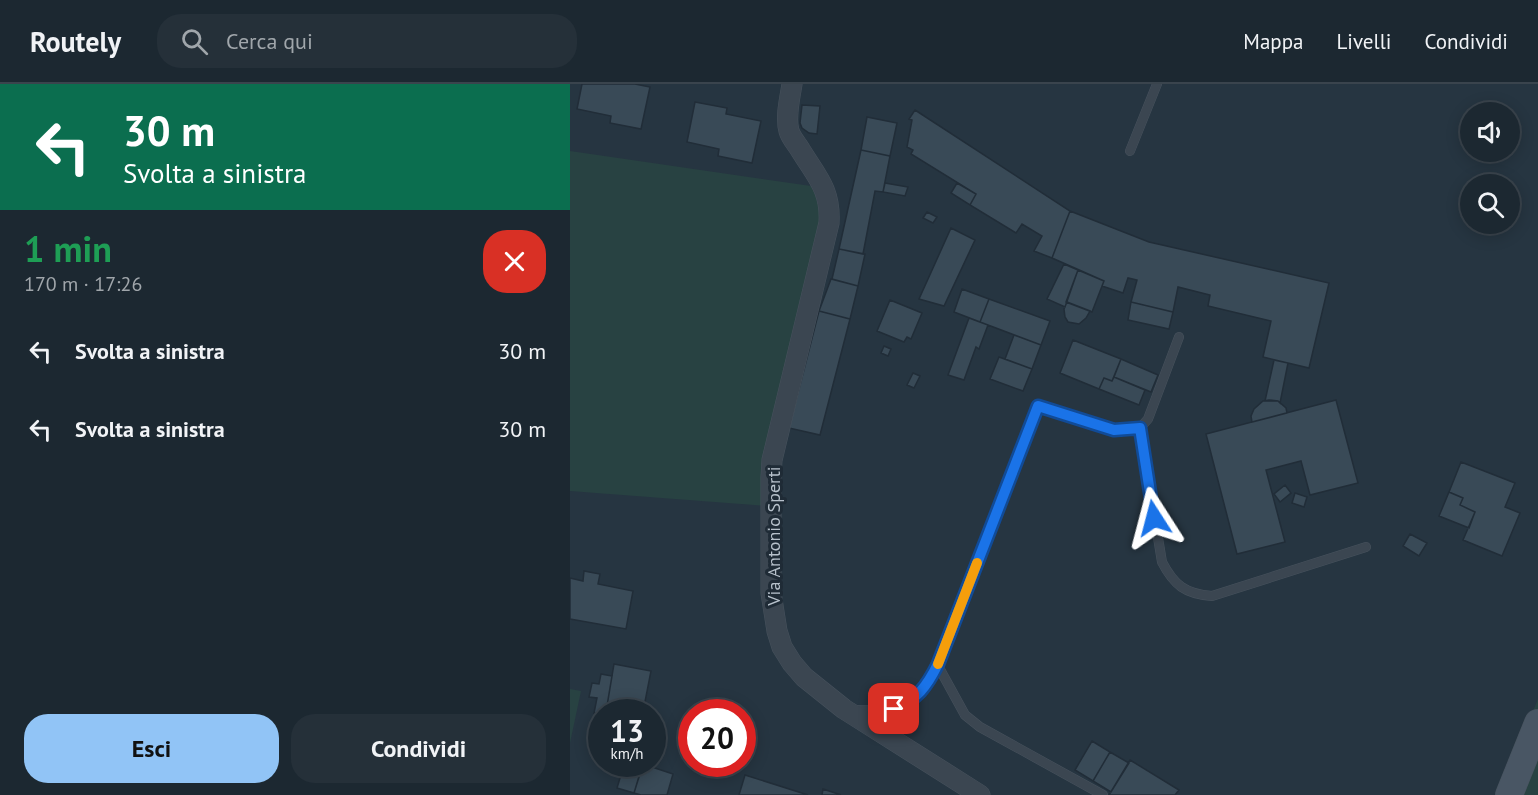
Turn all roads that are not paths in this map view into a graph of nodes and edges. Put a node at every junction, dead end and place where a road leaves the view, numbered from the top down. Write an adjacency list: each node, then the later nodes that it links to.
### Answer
1 (792, 84): 8 (street, Via Antonio Sperti)
2 (1157, 84): 3 (lane)
3 (1130, 151)
4 (1179, 337): 5 (lane)
5 (1140, 428): 6 (lane); 7 (lane)
6 (1366, 547)
7 (938, 664): 8 (lane); 11 (lane)
8 (844, 709): 10 (street, Via Antonio Sperti)
9 (1538, 723): 12 (street)
10 (980, 795)
11 (1103, 795)
12 (1509, 795)

